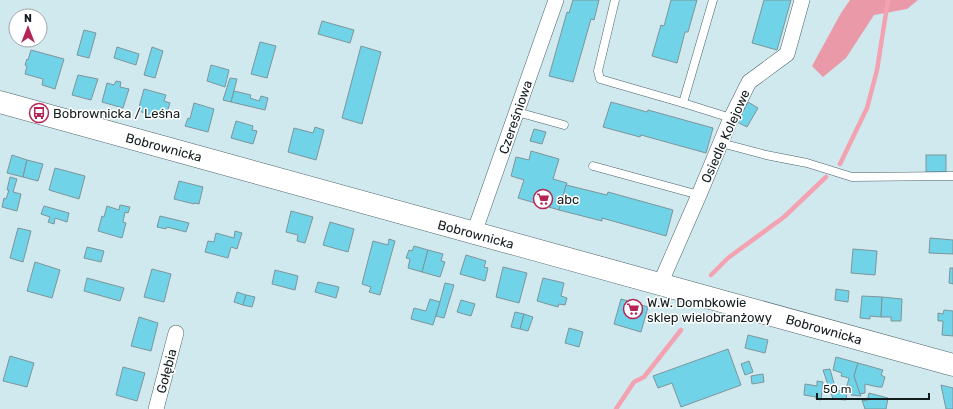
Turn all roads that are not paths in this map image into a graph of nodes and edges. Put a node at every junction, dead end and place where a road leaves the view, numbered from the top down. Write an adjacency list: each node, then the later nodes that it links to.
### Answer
1 (556, 0): 7 (street, Czereśniowa)
2 (615, 0): 6 (lane)
3 (713, 0): 6 (lane)
4 (802, 0): 8 (street, Osiedle Kolejowe)
5 (0, 102): 14 (street, Bobrownicka)
6 (683, 103): 8 (lane)
7 (517, 112): 9 (lane); 14 (street, Czereśniowa)
8 (731, 118): 10 (street, Osiedle Kolejowe)
9 (564, 125)
10 (721, 143): 12 (lane); 13 (street, Osiedle Kolejowe)
11 (593, 166): 13 (lane)
12 (953, 176)
13 (699, 195): 15 (street, Osiedle Kolejowe)
14 (474, 233): 15 (street, Bobrownicka)
15 (660, 284): 17 (street, Bobrownicka)
16 (176, 333): 18 (street, Gołębia)
17 (953, 365)
18 (156, 409)

